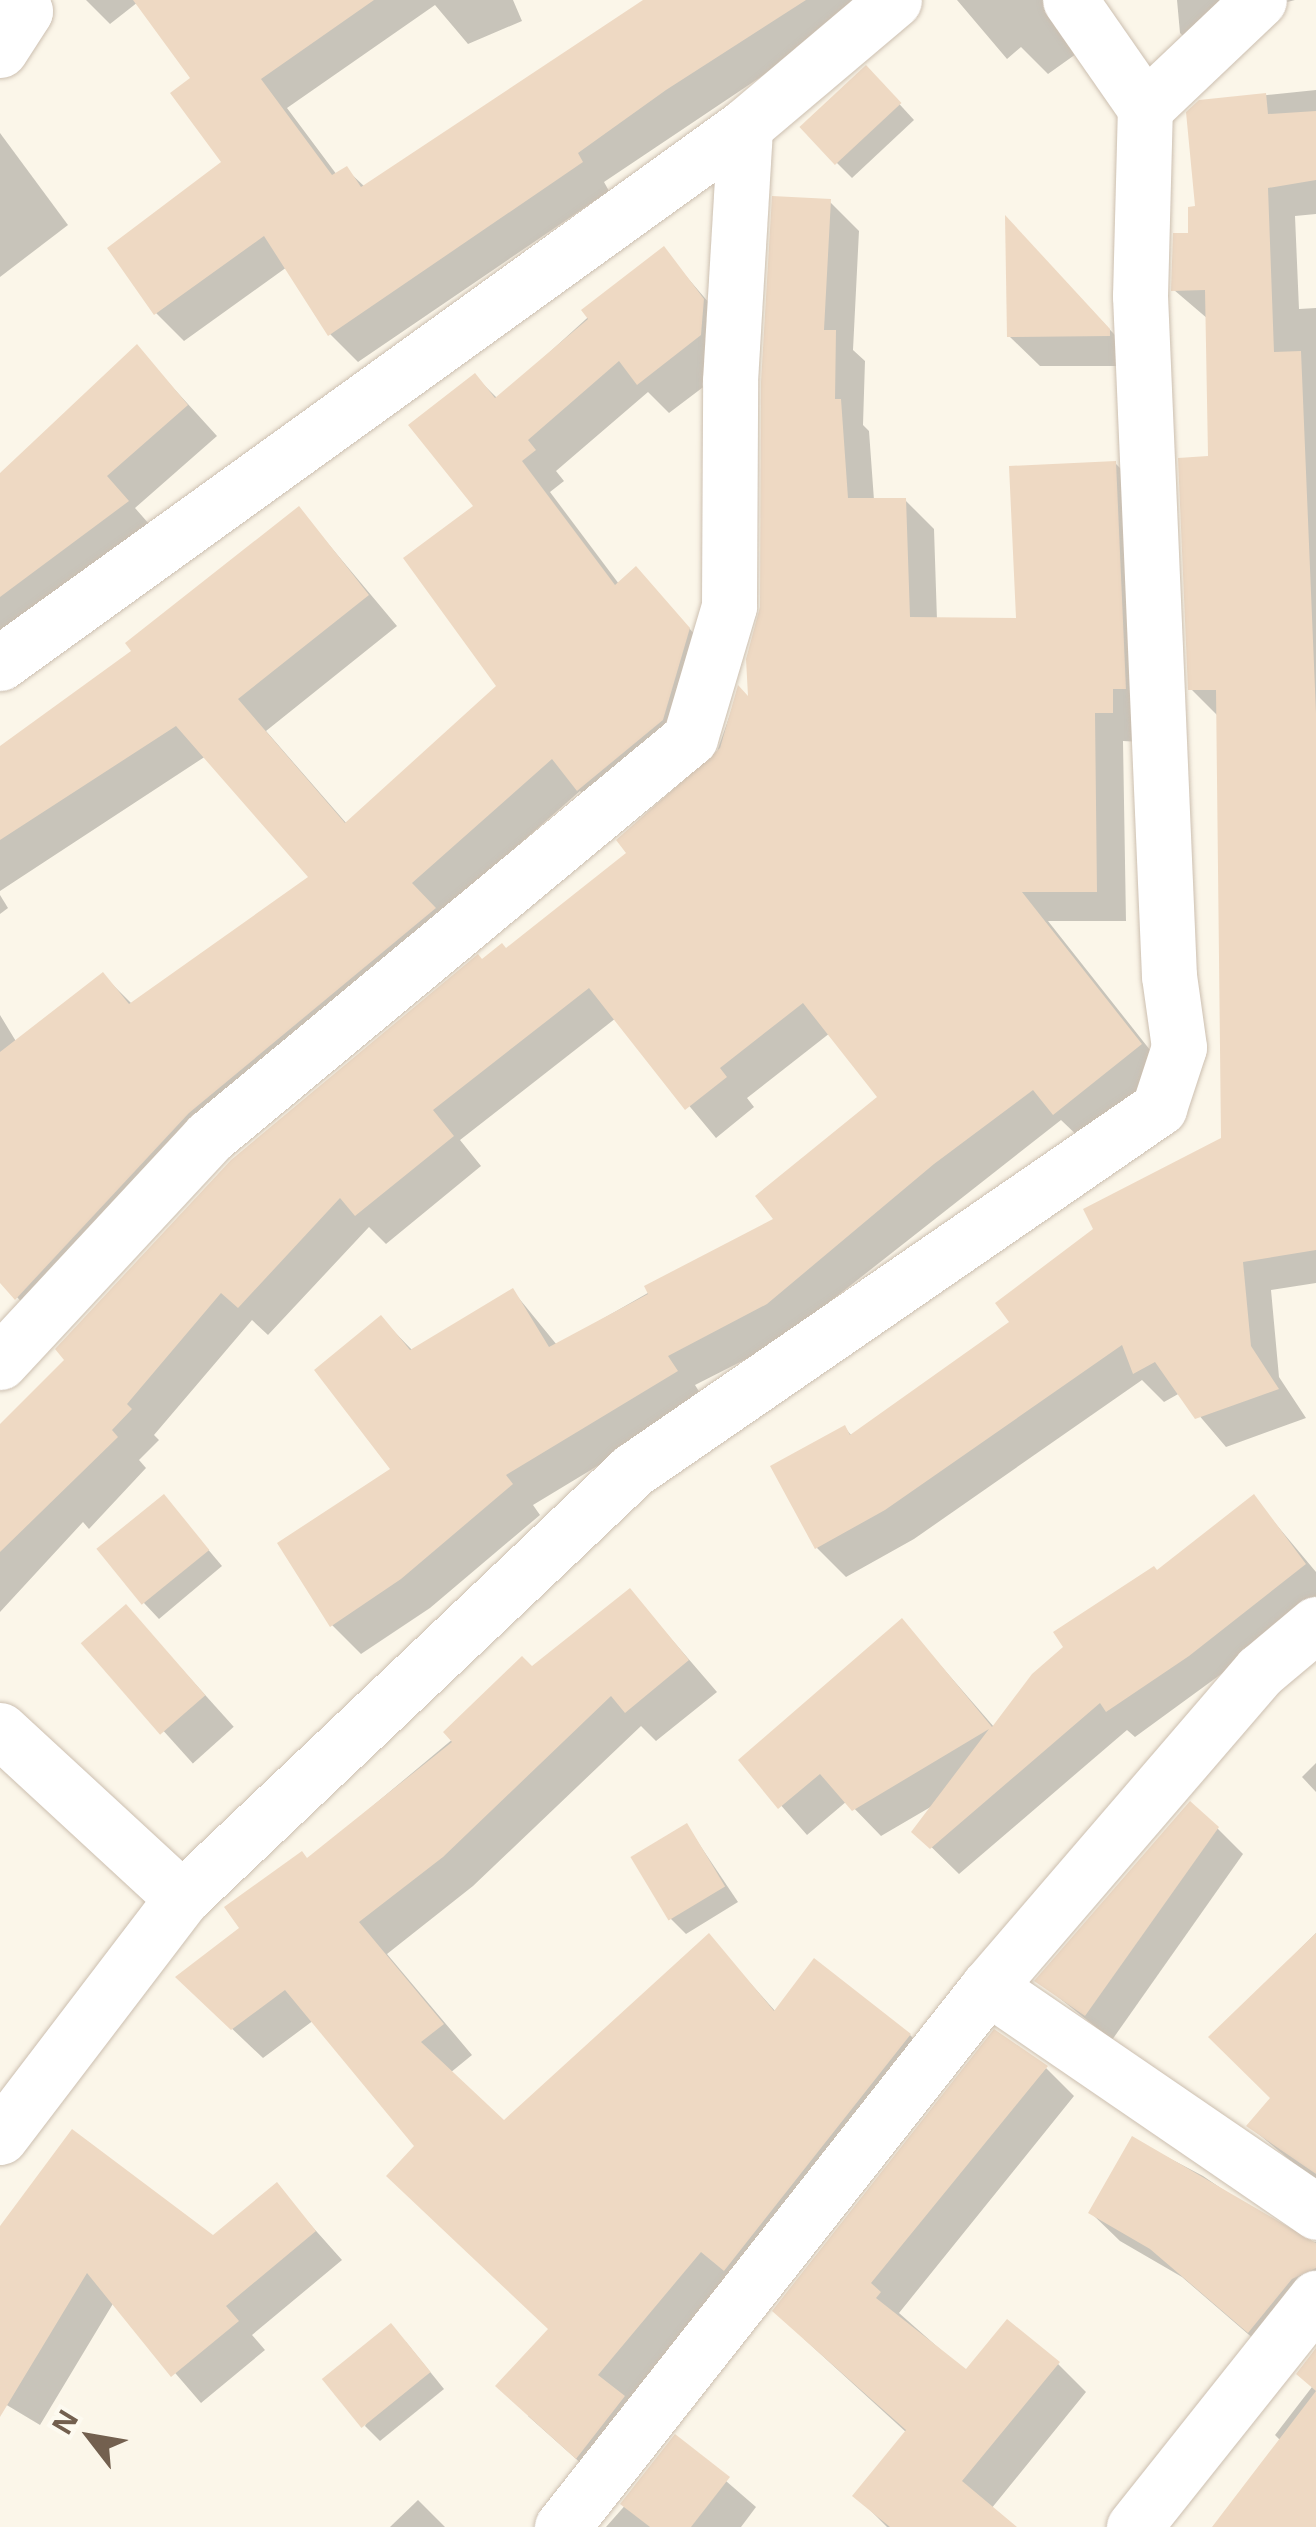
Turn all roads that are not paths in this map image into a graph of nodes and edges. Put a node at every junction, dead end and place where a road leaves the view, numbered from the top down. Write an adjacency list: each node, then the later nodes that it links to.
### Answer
1 (17, 0): 5 (street)
2 (894, 0): 7 (street)
3 (1070, 0): 6 (street)
4 (1259, 0): 6 (street)
5 (0, 50)
6 (1146, 108): 12 (street)
7 (745, 126): 8 (street); 9 (street)
8 (0, 663)
9 (0, 1362)
10 (1316, 1624): 13 (street)
11 (0, 1730): 12 (street)
12 (182, 1898): 14 (street)
13 (988, 1987): 15 (street); 17 (street)
14 (0, 2137)
15 (1316, 2212)
16 (1316, 2298): 18 (street)
17 (562, 2527)
18 (1134, 2527)

